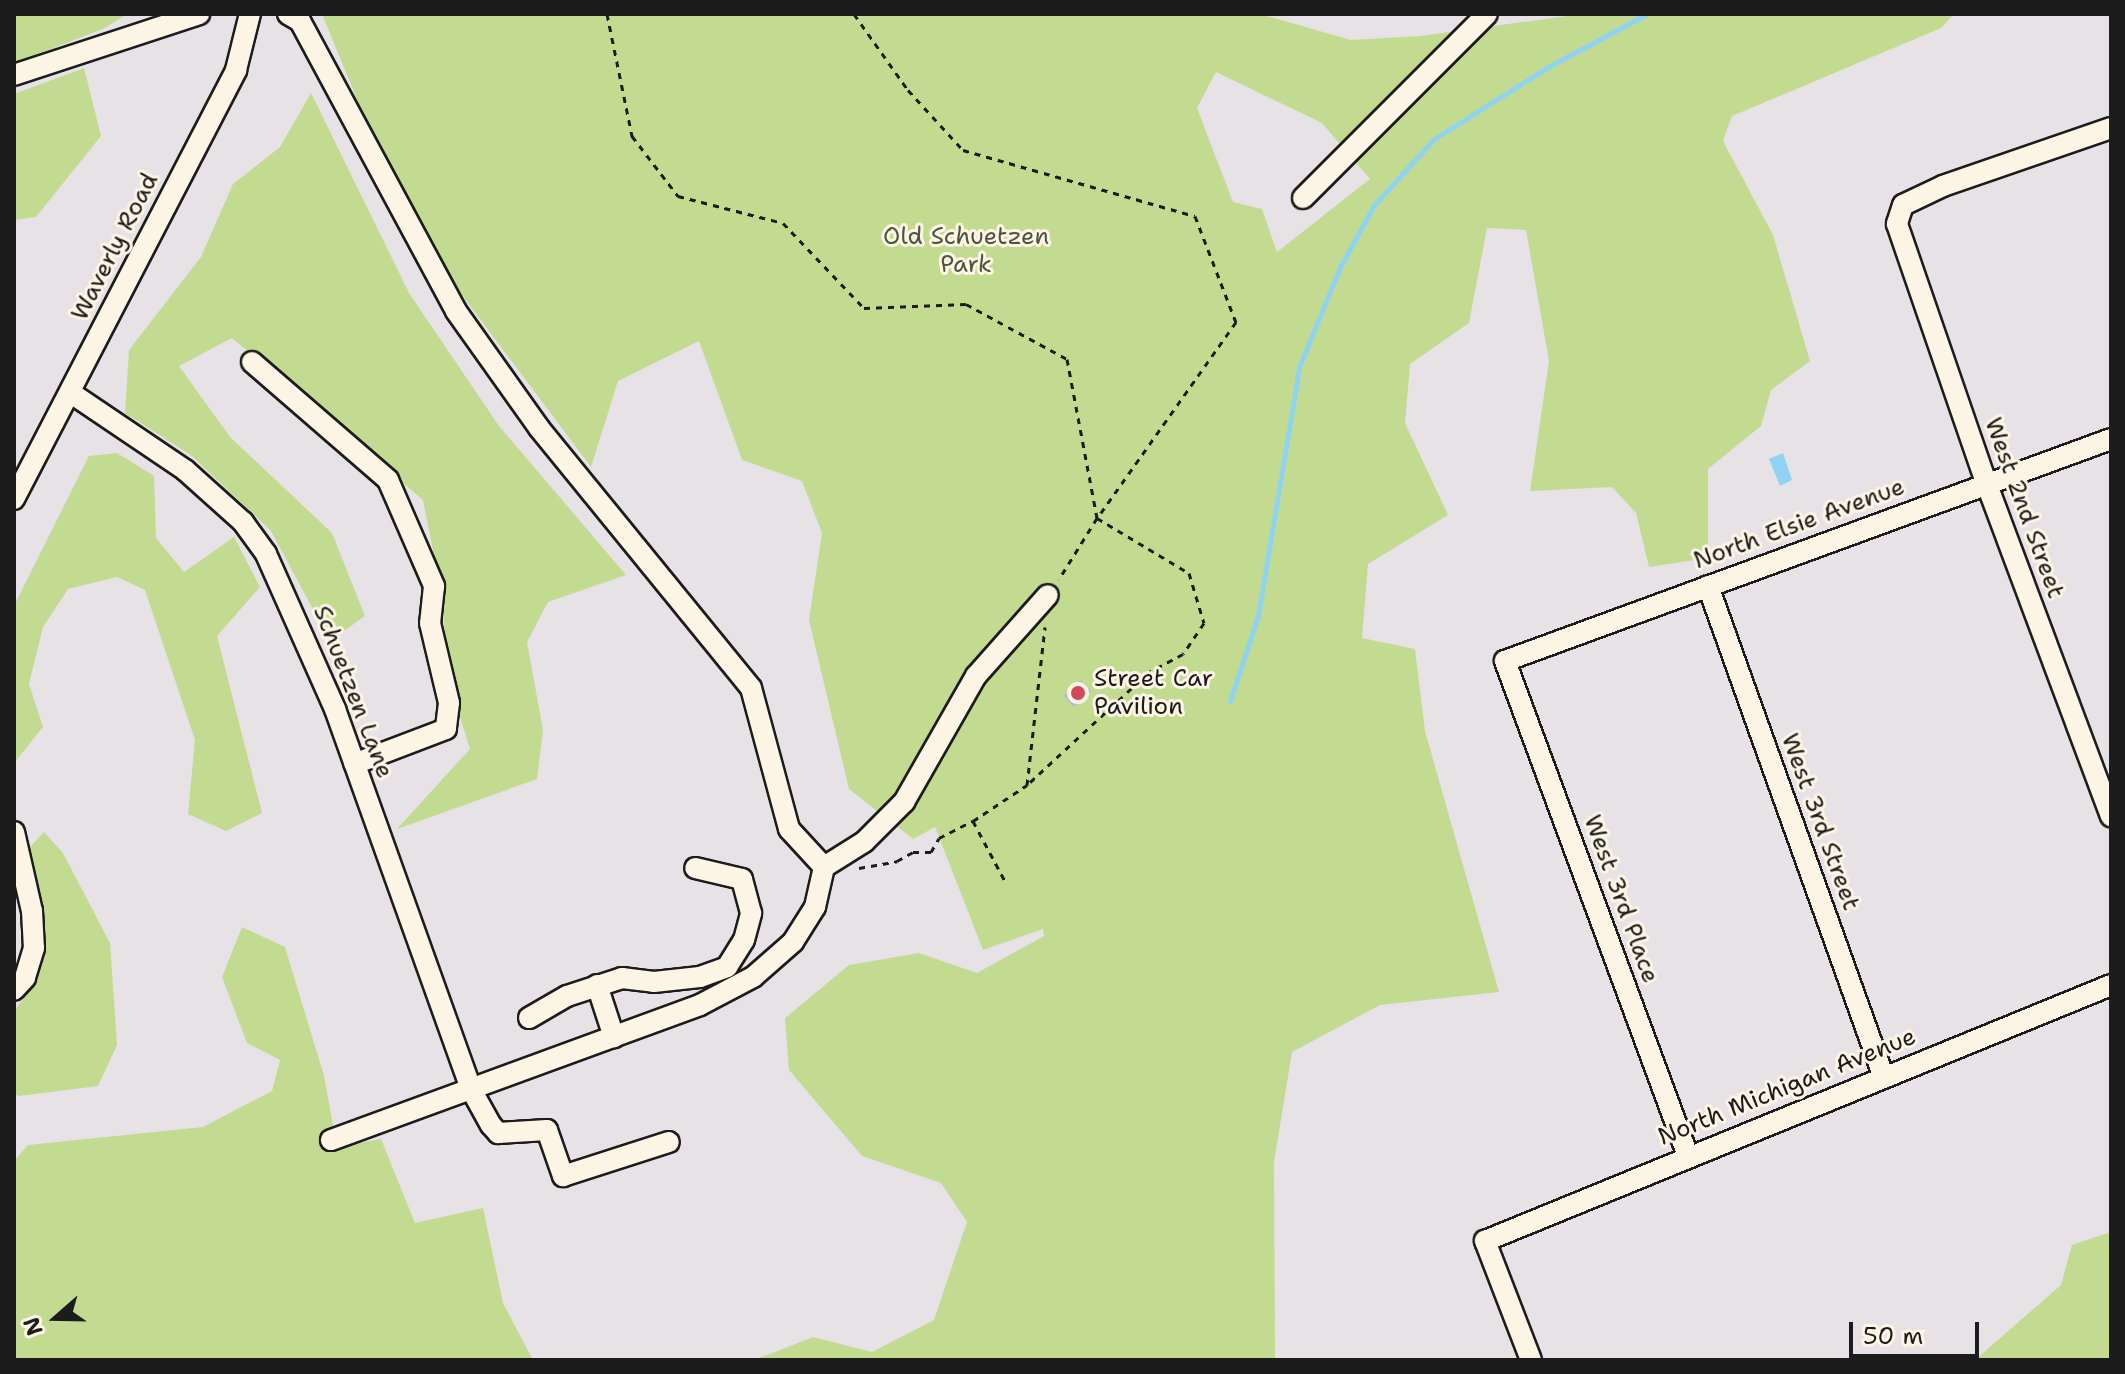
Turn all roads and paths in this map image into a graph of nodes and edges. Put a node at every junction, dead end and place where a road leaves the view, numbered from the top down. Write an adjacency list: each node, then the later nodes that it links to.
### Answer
1 (199, 14): 7 (street)
2 (250, 14): 11 (street, Waverly Road)
3 (288, 14): 24 (street)
4 (607, 14): 15 (path)
5 (854, 14): 15 (path)
6 (1487, 14): 9 (street)
7 (14, 75)
8 (2111, 128): 13 (street, West 2nd Street)
9 (1303, 198)
10 (252, 362): 19 (street)
11 (71, 393): 14 (street, Waverly Road); 19 (street, Schuetzen Lane)
12 (2111, 439): 13 (street, North Elsie Avenue)
13 (1986, 482): 16 (street, North Elsie Avenue); 21 (street, West 2nd Street)
14 (14, 499)
15 (1097, 518): 17 (path); 20 (path)
16 (1708, 586): 18 (street, North Elsie Avenue); 33 (street, West 3rd Street)
17 (1048, 595): 20 (path); 24 (street)
18 (1505, 661): 37 (street, West 3rd Place)
19 (354, 764): 34 (street, Schuetzen Lane)
20 (1027, 785): 22 (path)
21 (2111, 816)
22 (973, 821): 26 (path); 27 (path)
23 (14, 832): 30 (street)
24 (824, 867): 32 (street)
25 (695, 868): 28 (street)
26 (852, 869)
27 (1006, 883)
28 (597, 985): 31 (street); 32 (street)
29 (2111, 985): 33 (street, North Michigan Avenue)
30 (14, 990)
31 (529, 1018)
32 (614, 1037): 34 (street)
33 (1883, 1075): 37 (street, North Michigan Avenue)
34 (472, 1091): 35 (street); 36 (street, Schuetzen Lane)
35 (331, 1140)
36 (669, 1142)
37 (1688, 1156): 38 (street, North Michigan Avenue)
38 (1531, 1360)

